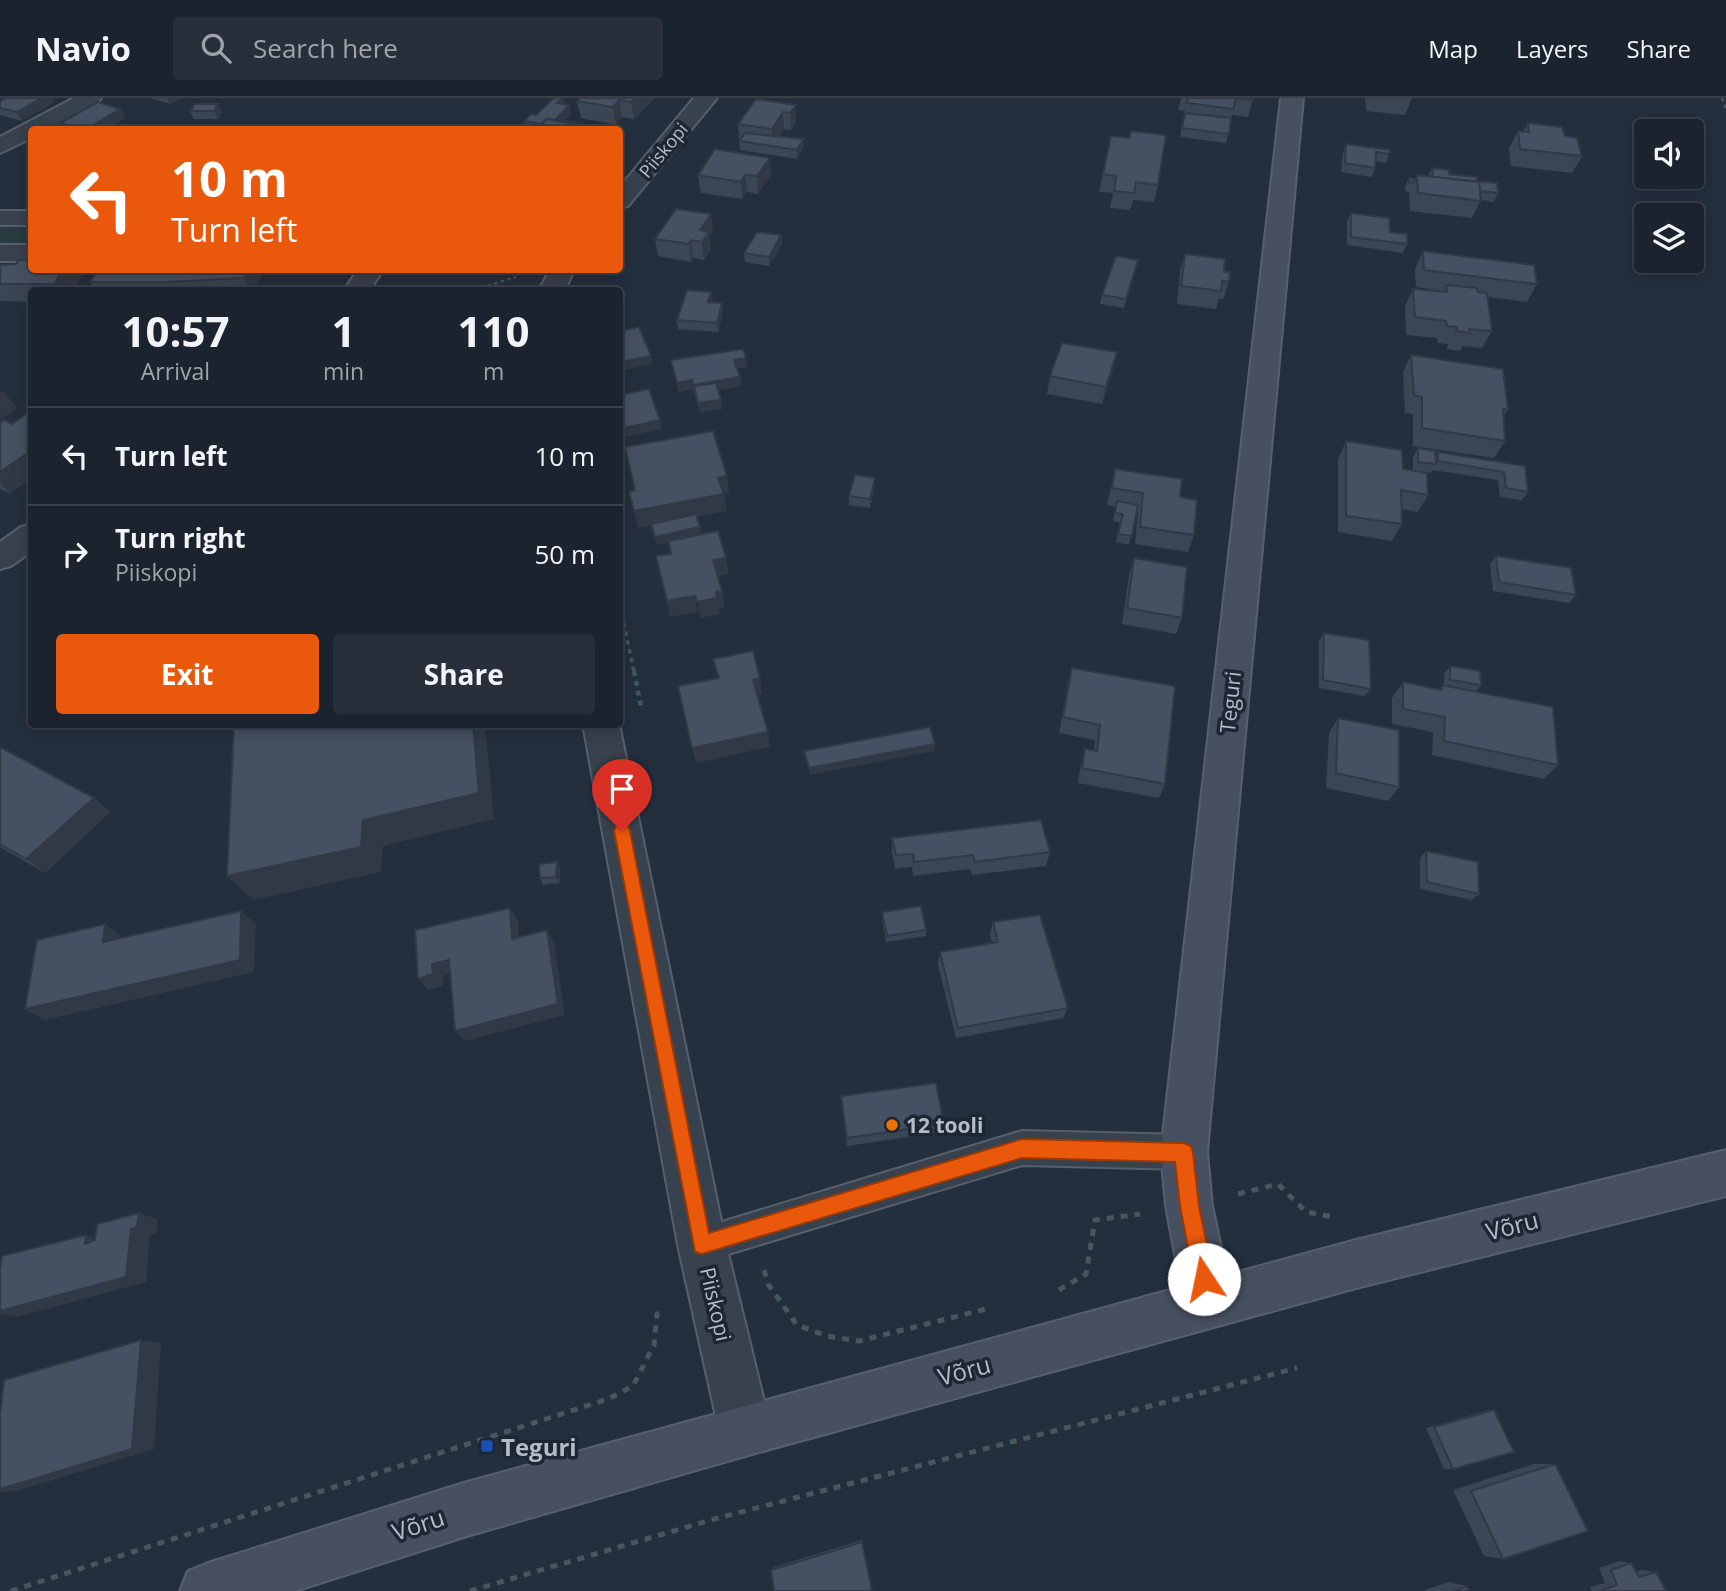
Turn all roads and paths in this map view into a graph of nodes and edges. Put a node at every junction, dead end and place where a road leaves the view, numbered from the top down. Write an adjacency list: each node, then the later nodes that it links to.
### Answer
1 (90, 98): 6 (street)
2 (706, 98): 9 (street, Piiskopi)
3 (1292, 98): 19 (street, Teguri)
4 (1723, 98): 5 (path)
5 (1726, 110)
6 (38, 126)
7 (28, 131): 8 (street)
8 (0, 146)
9 (623, 197)
10 (0, 218): 11 (street)
11 (28, 218)
12 (0, 253): 13 (street)
13 (28, 253)
14 (519, 276): 15 (path)
15 (484, 287)
16 (28, 538): 17 (street)
17 (0, 558)
18 (602, 728): 21 (street, Piiskopi)
19 (1184, 1152): 21 (lane); 22 (street, Teguri)
20 (1726, 1173): 22 (street, Võru)
21 (702, 1245): 25 (street, Piiskopi)
22 (1209, 1304): 25 (street, Võru)
23 (657, 1314): 26 (path)
24 (1297, 1368): 28 (path)
25 (746, 1430): 27 (street, Võru)
26 (11, 1591)
27 (208, 1591)
28 (470, 1591)

